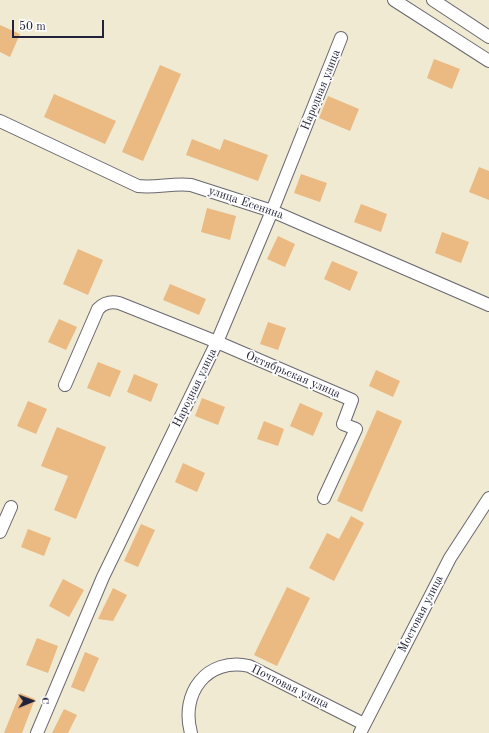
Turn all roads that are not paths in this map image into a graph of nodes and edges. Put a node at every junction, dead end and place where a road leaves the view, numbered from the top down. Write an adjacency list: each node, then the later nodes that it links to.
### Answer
1 (394, 0): 5 (street)
2 (433, 0): 3 (street)
3 (489, 37)
4 (341, 38): 7 (street, Народная улица)
5 (489, 61)
6 (0, 121): 7 (street, улица Есенина)
7 (272, 211): 8 (street, улица Есенина); 9 (street, Народная улица)
8 (489, 305)
9 (217, 342): 10 (street); 11 (street, Октябрьская улица); 16 (street, Народная улица)
10 (65, 385)
11 (324, 498)
12 (489, 498): 15 (street, Мостовая улица)
13 (11, 507): 14 (street)
14 (0, 532)
15 (362, 728): 17 (street, Почтовая улица)
16 (37, 733)
17 (191, 733)

